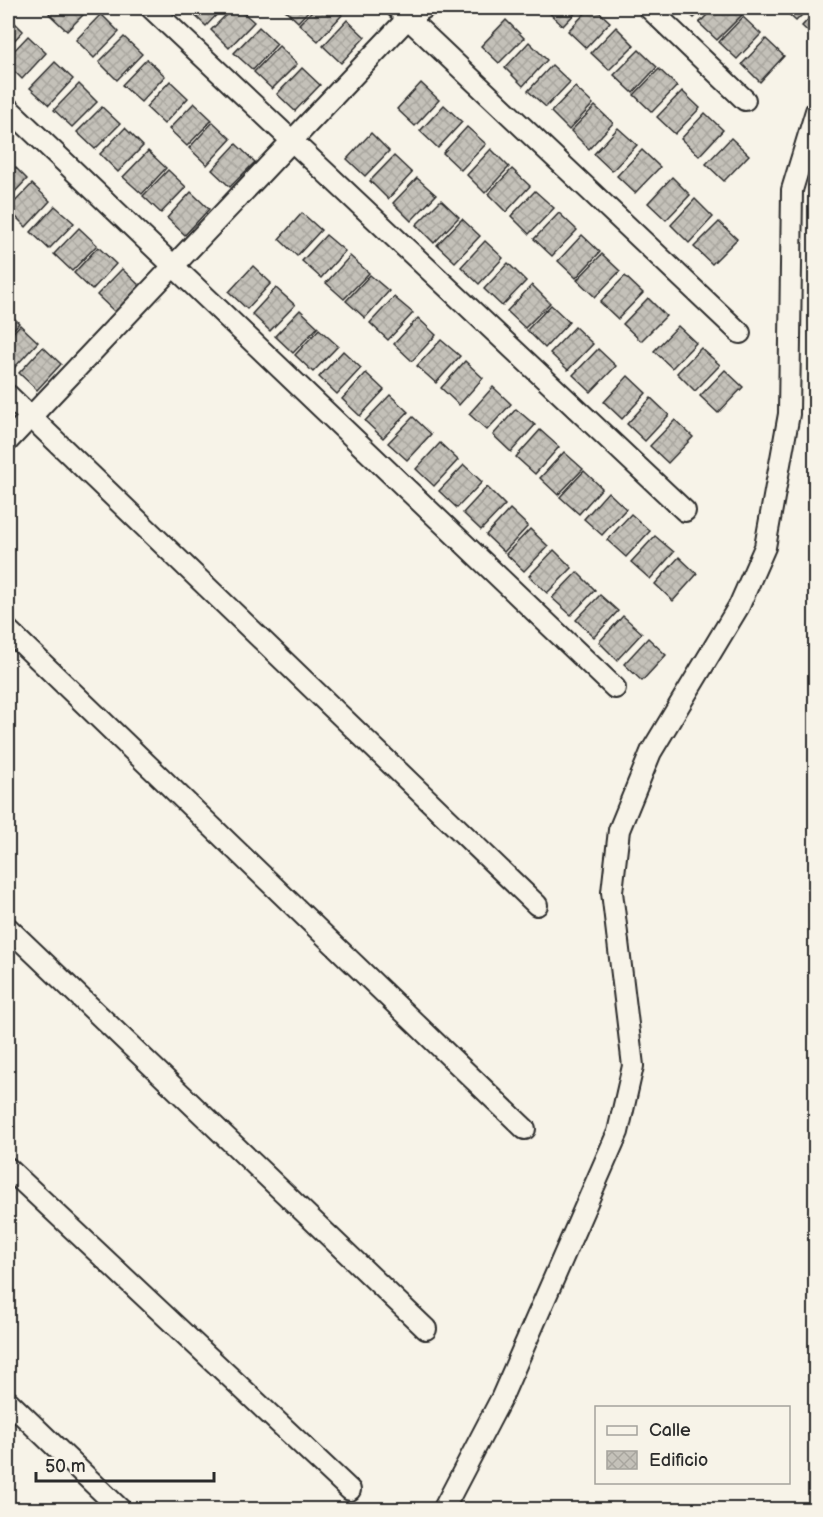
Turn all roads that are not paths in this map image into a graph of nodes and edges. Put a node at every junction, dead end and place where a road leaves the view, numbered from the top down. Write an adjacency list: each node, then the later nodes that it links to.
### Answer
1 (151, 8): 7 (street)
2 (649, 8): 4 (street)
3 (410, 11): 7 (street); 9 (street)
4 (746, 100)
5 (8, 108): 8 (street)
6 (816, 111): 24 (street)
7 (292, 141): 8 (street); 13 (street)
8 (173, 266): 11 (street); 15 (street)
9 (740, 333)
10 (8, 395): 11 (street)
11 (30, 417): 12 (street); 16 (street)
12 (8, 441)
13 (685, 511)
14 (8, 630): 18 (street)
15 (615, 688)
16 (537, 905)
17 (8, 928): 20 (street)
18 (525, 1129)
19 (8, 1168): 22 (street)
20 (426, 1329)
21 (8, 1401): 23 (street)
22 (350, 1490)
23 (121, 1509)
24 (444, 1509)

